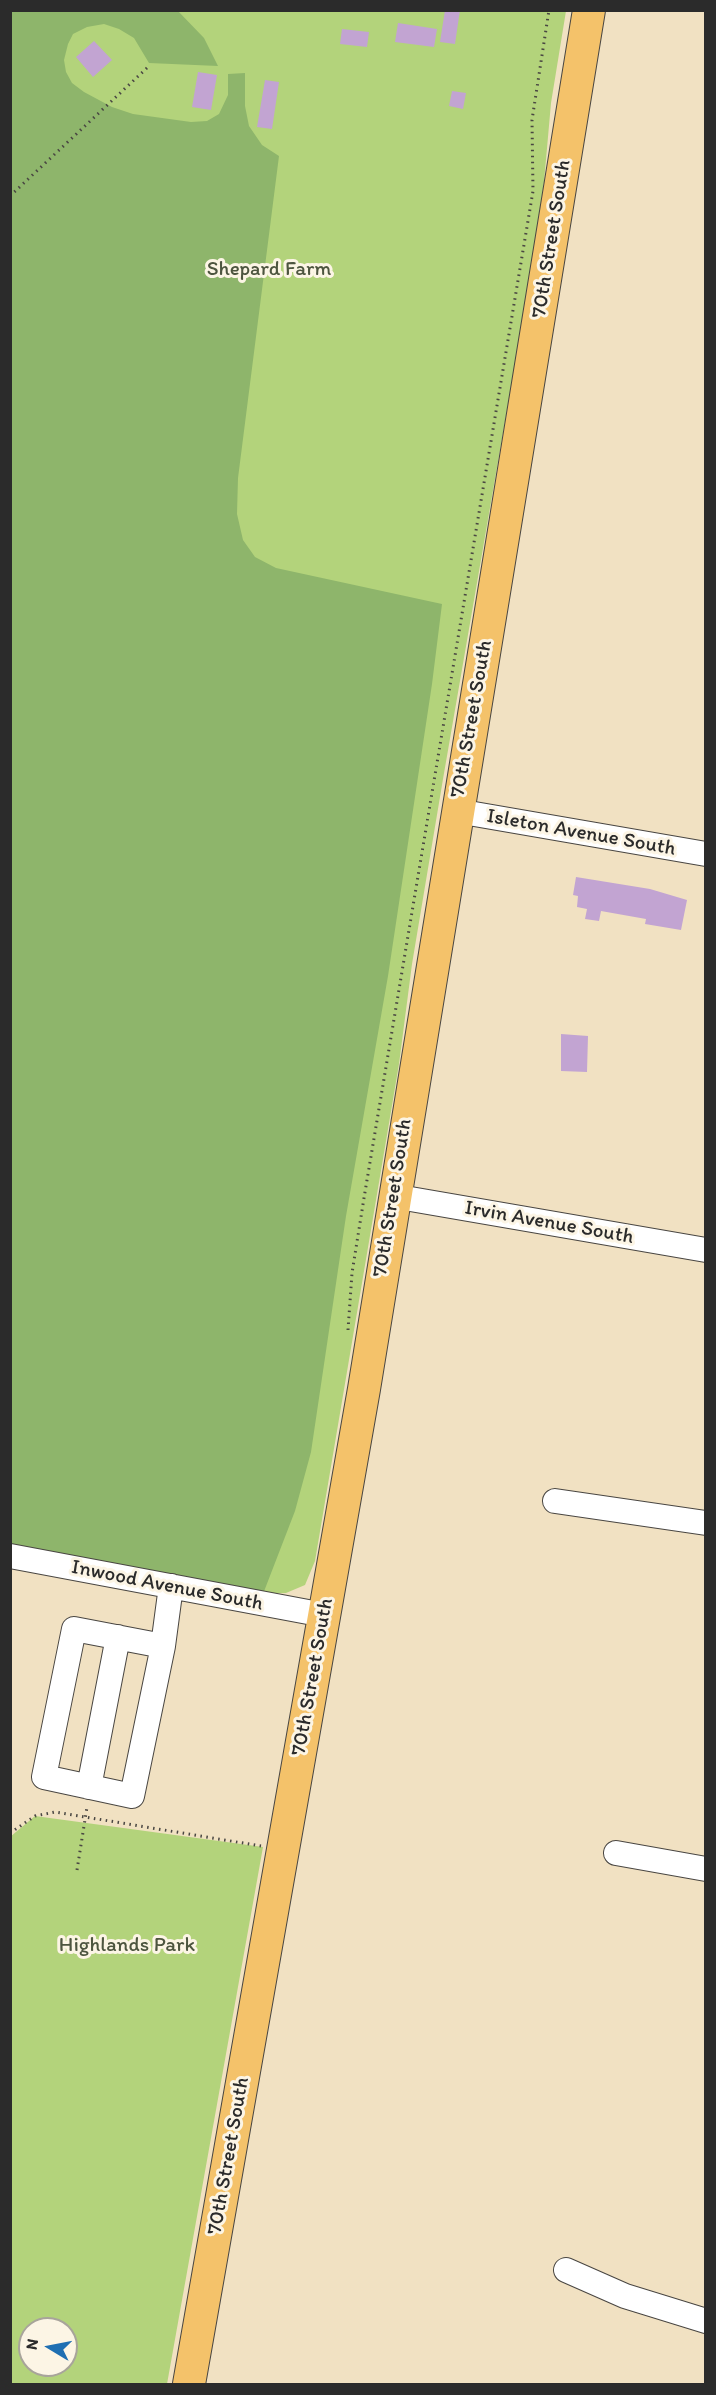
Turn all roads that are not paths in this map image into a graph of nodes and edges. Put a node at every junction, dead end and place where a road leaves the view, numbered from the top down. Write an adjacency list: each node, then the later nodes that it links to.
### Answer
1 (589, 10): 2 (main road, 70th Street South)
2 (457, 811): 3 (street, Isleton Avenue South); 4 (main road, 70th Street South)
3 (705, 854)
4 (393, 1196): 5 (street, Irvin Avenue South); 10 (main road, 70th Street South)
5 (705, 1250)
6 (555, 1501): 7 (street)
7 (705, 1523)
8 (10, 1556): 9 (street, Inwood Avenue South)
9 (171, 1587): 10 (street, Inwood Avenue South); 12 (street)
10 (324, 1616): 18 (main road, 70th Street South)
11 (118, 1637): 12 (street); 13 (street); 13 (street)
12 (163, 1646): 13 (street)
13 (89, 1787)
14 (616, 1853): 15 (street)
15 (705, 1869)
16 (566, 2270): 17 (street)
17 (705, 2322)
18 (189, 2385)

